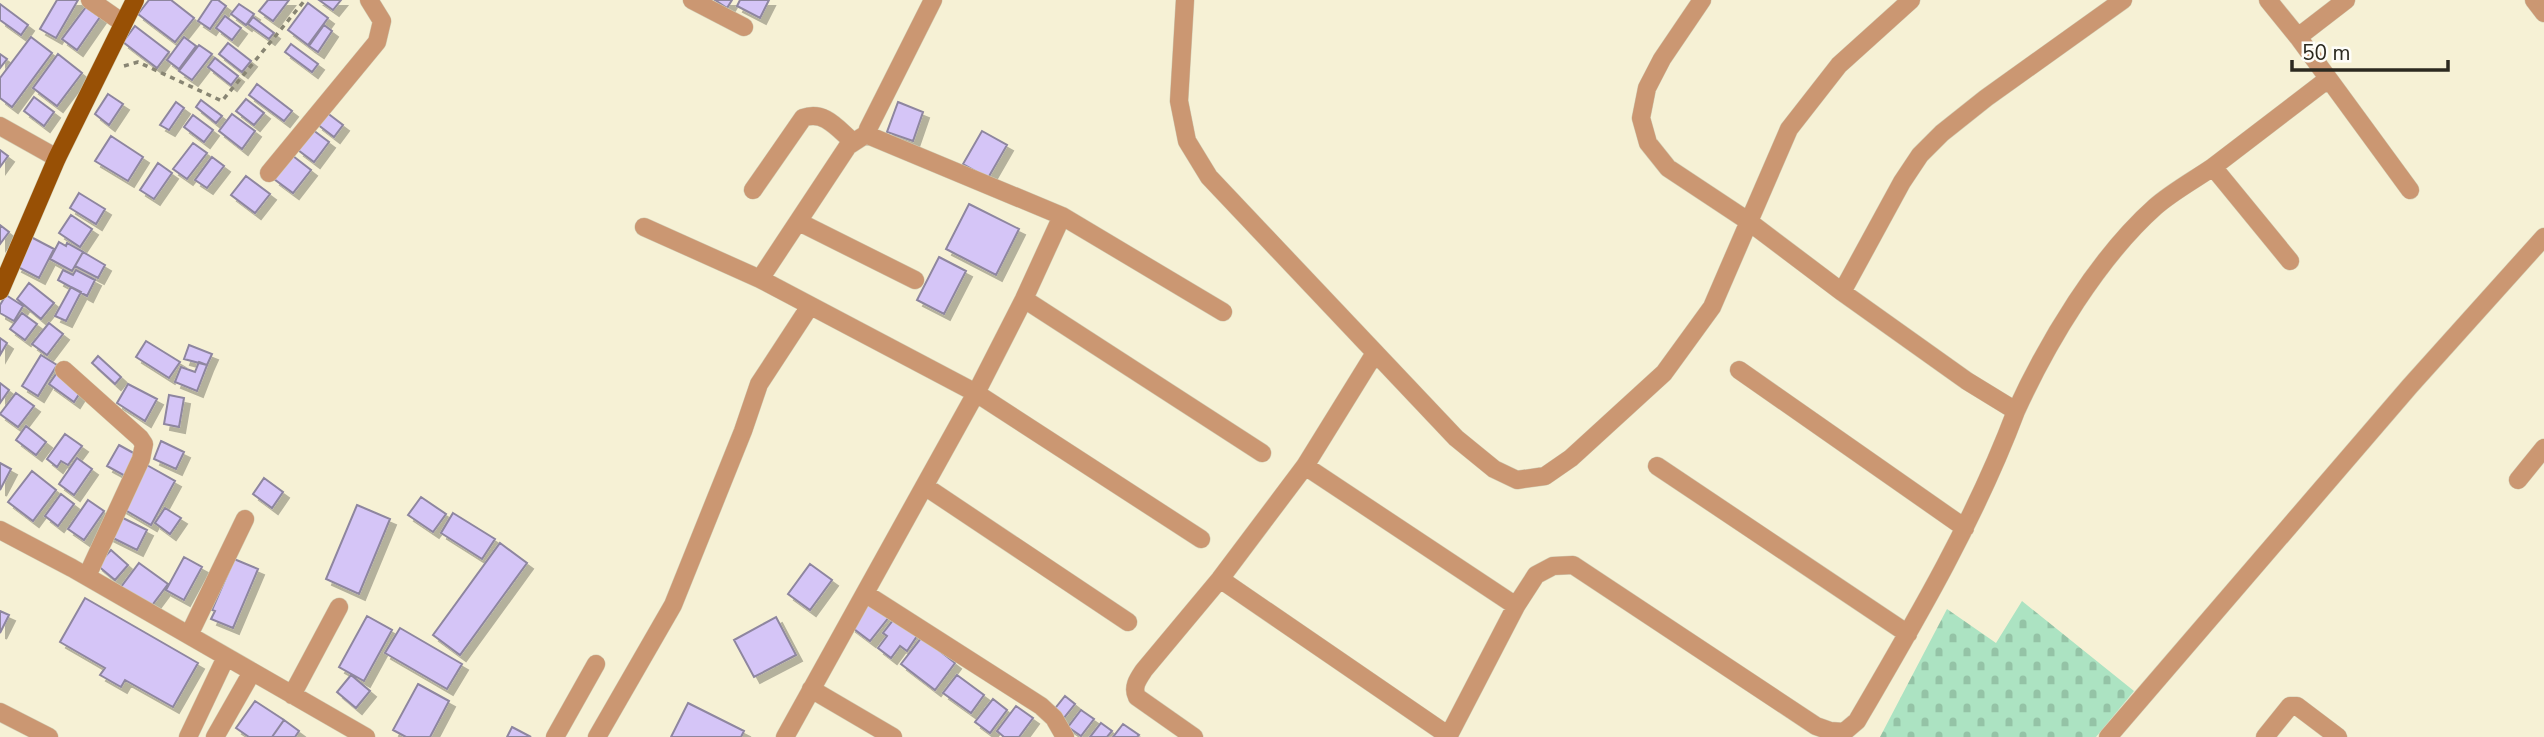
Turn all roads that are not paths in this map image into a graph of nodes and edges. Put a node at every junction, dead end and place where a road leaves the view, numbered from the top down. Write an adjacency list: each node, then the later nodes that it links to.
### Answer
1 (90, 0): 14 (street)
2 (135, 0): 14 (main road)
3 (369, 0): 22 (street)
4 (692, 0): 15 (street)
5 (933, 0): 19 (street)
6 (1185, 0): 38 (street)
7 (1702, 0): 27 (street)
8 (1911, 0): 27 (street)
9 (2123, 0): 34 (street)
10 (2268, 0): 16 (street)
11 (2346, 0): 16 (street)
12 (2534, 0): 13 (street)
13 (2544, 13)
14 (122, 23): 20 (main road)
15 (744, 27)
16 (2298, 37): 17 (street)
17 (2328, 79): 21 (street); 24 (street)
18 (0, 126): 20 (street)
19 (860, 137): 23 (street); 25 (street); 26 (street)
20 (57, 158): 33 (main road)
21 (2213, 167): 30 (street); 42 (street)
22 (269, 173)
23 (753, 190)
24 (2410, 190)
25 (1062, 216): 35 (street); 37 (street)
26 (799, 222): 31 (street); 32 (street)
27 (1748, 222): 34 (street); 38 (street)
28 (645, 228): 31 (street)
29 (2544, 237): 78 (street)
30 (2290, 261)
31 (760, 279): 36 (street)
32 (915, 280)
33 (0, 291)
34 (1842, 292): 42 (street)
35 (1024, 299): 41 (street); 44 (street)
36 (810, 306): 41 (street); 73 (street)
37 (1223, 312)
38 (1375, 353): 45 (street)
39 (64, 370): 53 (street)
40 (1739, 370): 50 (street)
41 (976, 393): 48 (street); 52 (street)
42 (2016, 411): 50 (street)
43 (2544, 448): 47 (street)
44 (1262, 453)
45 (1306, 466): 54 (street); 56 (street)
46 (1657, 466): 59 (street)
47 (2518, 480)
48 (926, 487): 55 (street); 58 (street)
49 (245, 519): 60 (street)
50 (1965, 528): 59 (street)
51 (0, 530): 53 (street)
52 (1201, 539)
53 (87, 576): 60 (street)
54 (1220, 579): 67 (street); 77 (street)
55 (866, 594): 64 (street); 76 (street)
56 (1516, 606): 59 (street); 67 (street)
57 (339, 607): 65 (street)
58 (1128, 622)
59 (1908, 634)
60 (189, 635): 61 (street)
61 (226, 657): 63 (street); 69 (street)
62 (596, 664): 72 (street)
63 (252, 672): 65 (street); 70 (street)
64 (811, 689): 74 (street); 75 (street)
65 (292, 695): 71 (street)
66 (0, 712): 68 (street)
67 (1448, 736)
68 (49, 737)
69 (188, 737)
70 (215, 737)
71 (366, 737)
72 (555, 737)
73 (597, 737)
74 (785, 737)
75 (892, 737)
76 (1065, 737)
77 (1194, 737)
78 (2108, 737)
79 (2265, 737): 80 (street)
80 (2338, 737)

